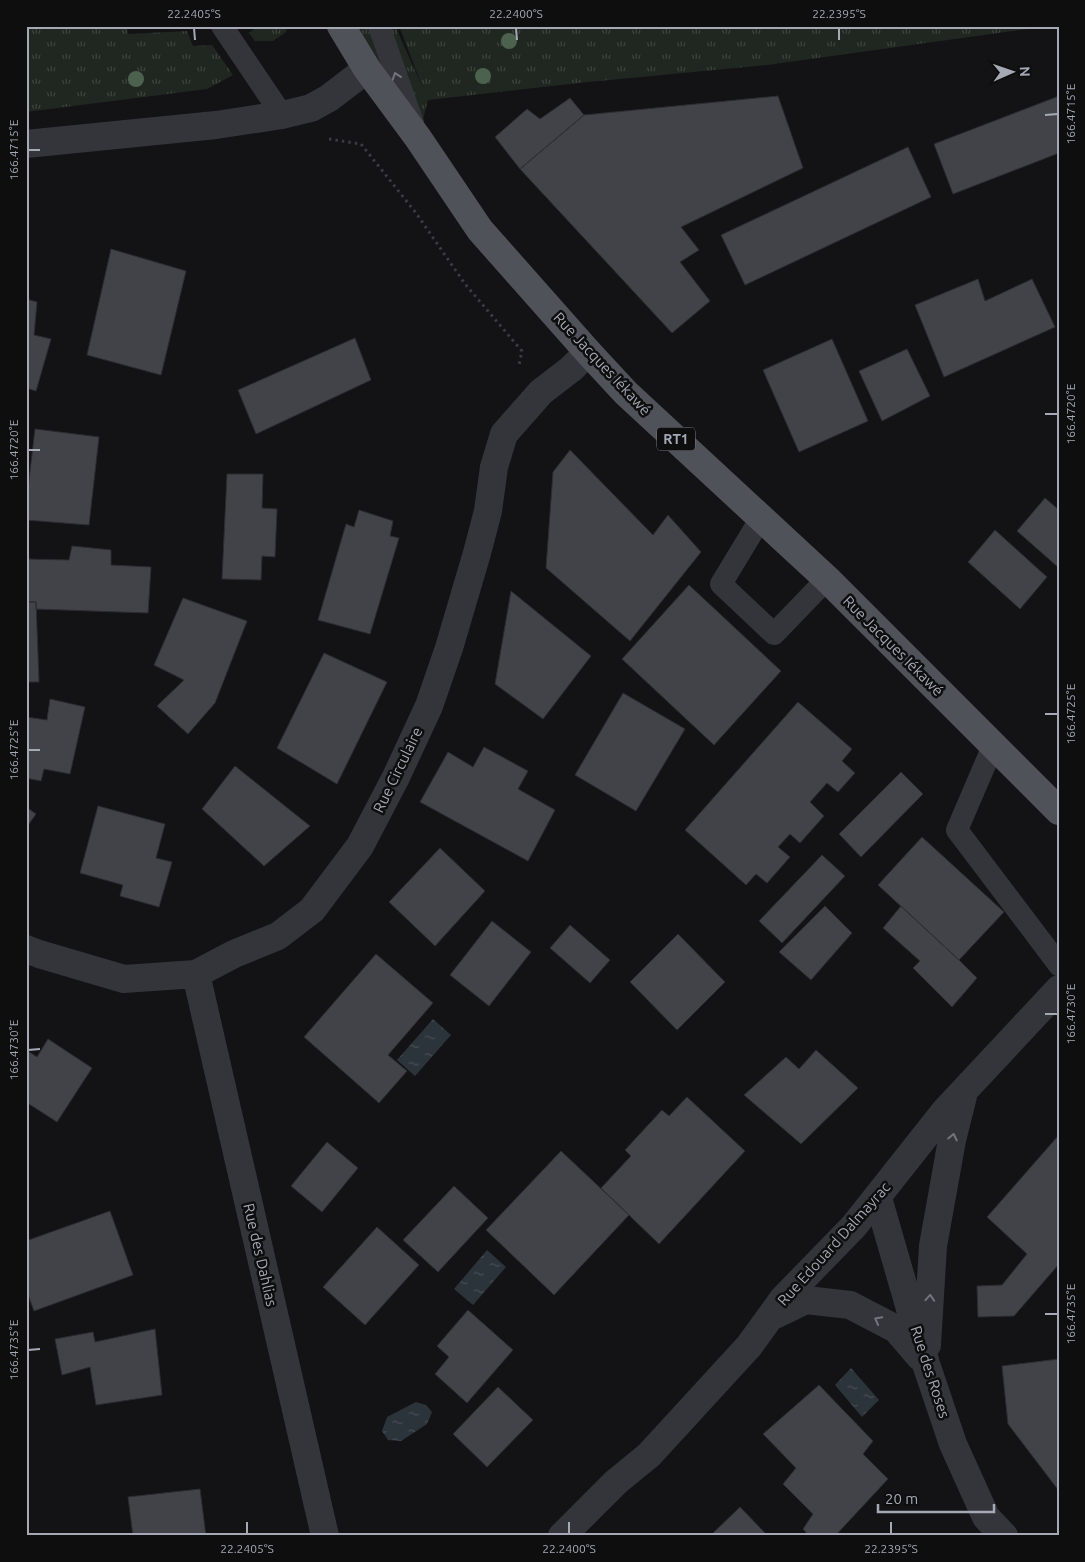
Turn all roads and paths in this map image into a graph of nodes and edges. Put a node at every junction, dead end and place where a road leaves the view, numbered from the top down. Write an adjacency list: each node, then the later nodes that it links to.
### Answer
1 (222, 26): 5 (lane)
2 (341, 26): 4 (main road, Rue Jacques Iékawé / RT1)
3 (379, 26): 7 (lane, one-way to 3)
4 (367, 69): 5 (street); 7 (main road, Rue Jacques Iékawé / RT1)
5 (282, 115): 8 (street)
6 (322, 137): 10 (path)
7 (418, 138): 9 (main road, Rue Jacques Iékawé / RT1)
8 (26, 144)
9 (588, 352): 11 (main road, Rue Jacques Iékawé / RT1); 17 (street, Rue Circulaire)
10 (519, 367)
11 (761, 518): 12 (main road, Rue Jacques Iékawé / RT1); 12 (lane)
12 (827, 579): 13 (main road, Rue Jacques Iékawé / RT1)
13 (993, 746): 14 (main road, Rue Jacques Iékawé / RT1); 16 (lane)
14 (1059, 811)
15 (26, 949): 17 (street, Rue Circulaire)
16 (1059, 966)
17 (196, 974): 23 (street, Rue des Dahlias)
18 (1059, 989): 19 (street, Rue Edouard Dalmayrac)
19 (964, 1091): 20 (street, Rue Edouard Dalmayrac); 22 (street, one-way to 19)
20 (878, 1198): 21 (street, Rue Edouard Dalmayrac); 22 (street, Rue des Roses)
21 (770, 1318): 22 (street, one-way to 21); 24 (street, Rue Edouard Dalmayrac)
22 (926, 1364): 25 (street, Rue des Roses)
23 (325, 1535)
24 (562, 1536)
25 (1004, 1536)

